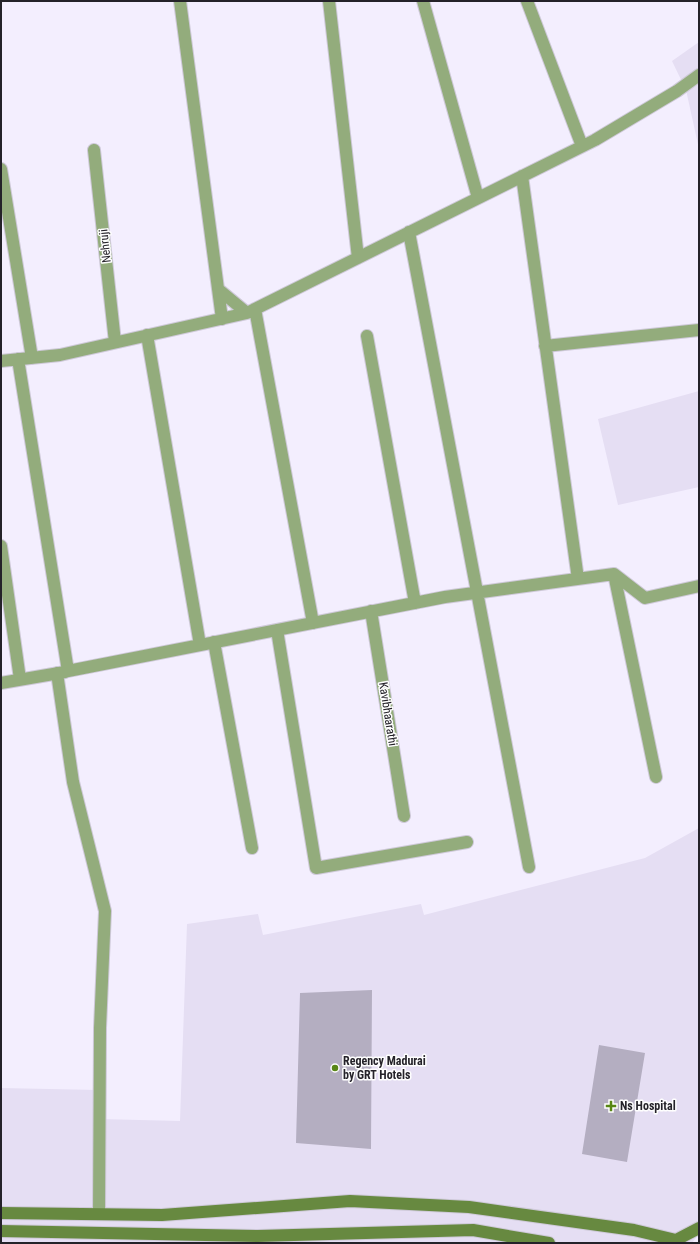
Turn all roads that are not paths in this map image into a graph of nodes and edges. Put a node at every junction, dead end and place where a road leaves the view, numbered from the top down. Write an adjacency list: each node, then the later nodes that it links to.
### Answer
1 (180, 1): 13 (street)
2 (330, 1): 12 (street)
3 (423, 1): 10 (street)
4 (527, 1): 6 (street)
5 (699, 75): 6 (street)
6 (582, 146): 9 (street)
7 (94, 150): 19 (street, Nehruji)
8 (1, 169): 21 (street)
9 (522, 176): 10 (street); 20 (street)
10 (478, 198): 11 (street)
11 (409, 232): 12 (street); 28 (street)
12 (358, 258): 14 (street)
13 (218, 289): 14 (street); 15 (street)
14 (251, 311): 15 (street); 31 (street)
15 (222, 319): 17 (street)
16 (699, 330): 20 (street)
17 (147, 335): 19 (street); 34 (street)
18 (367, 336): 29 (street)
19 (115, 342): 21 (street)
20 (545, 346): 26 (street)
21 (32, 358): 22 (street)
22 (18, 359): 23 (street); 35 (street)
23 (1, 361)
24 (1, 546): 36 (street)
25 (614, 574): 26 (street); 27 (street); 38 (street)
26 (578, 579): 28 (street)
27 (699, 586)
28 (477, 592): 29 (street); 42 (street)
29 (415, 603): 30 (street)
30 (371, 611): 31 (street); 39 (street, Kavibhaarathi)
31 (312, 623): 32 (street)
32 (276, 630): 33 (street); 40 (street)
33 (214, 642): 34 (street); 41 (street)
34 (200, 645): 35 (street)
35 (63, 672): 36 (street); 44 (street)
36 (20, 680): 37 (street)
37 (1, 683)
38 (656, 777)
39 (404, 816)
40 (467, 842)
41 (252, 848)
42 (529, 867)
43 (1, 1212): 44 (street)
44 (99, 1214): 45 (street)
45 (699, 1228)
46 (1, 1231): 47 (street)
47 (549, 1243)

